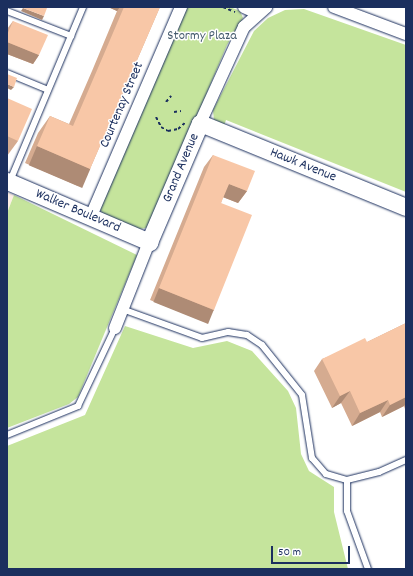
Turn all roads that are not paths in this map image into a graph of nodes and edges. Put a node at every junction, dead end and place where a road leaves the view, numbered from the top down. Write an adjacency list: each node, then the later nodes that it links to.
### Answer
1 (82, 7): 8 (lane)
2 (181, 7): 16 (street, Courtenay Street)
3 (334, 7): 7 (street)
4 (262, 10): 6 (street); 13 (street, Grand Avenue)
5 (7, 11): 8 (lane)
6 (241, 11)
7 (406, 34)
8 (70, 36): 10 (lane)
9 (7, 73): 10 (lane)
10 (48, 90): 12 (lane)
11 (28, 118): 12 (lane)
12 (35, 120): 14 (lane)
13 (192, 122): 15 (street, Hawk Avenue); 17 (street, Grand Avenue)
14 (8, 184): 16 (street, Walker Boulevard)
15 (406, 207)
16 (91, 216): 17 (street, Walker Boulevard)
17 (149, 242): 18 (street, Grand Avenue)
18 (122, 310): 19 (street, Grand Avenue); 22 (lane)
19 (114, 328): 20 (lane)
20 (7, 435)
21 (406, 460): 22 (lane)
22 (347, 480): 23 (lane)
23 (368, 569)

